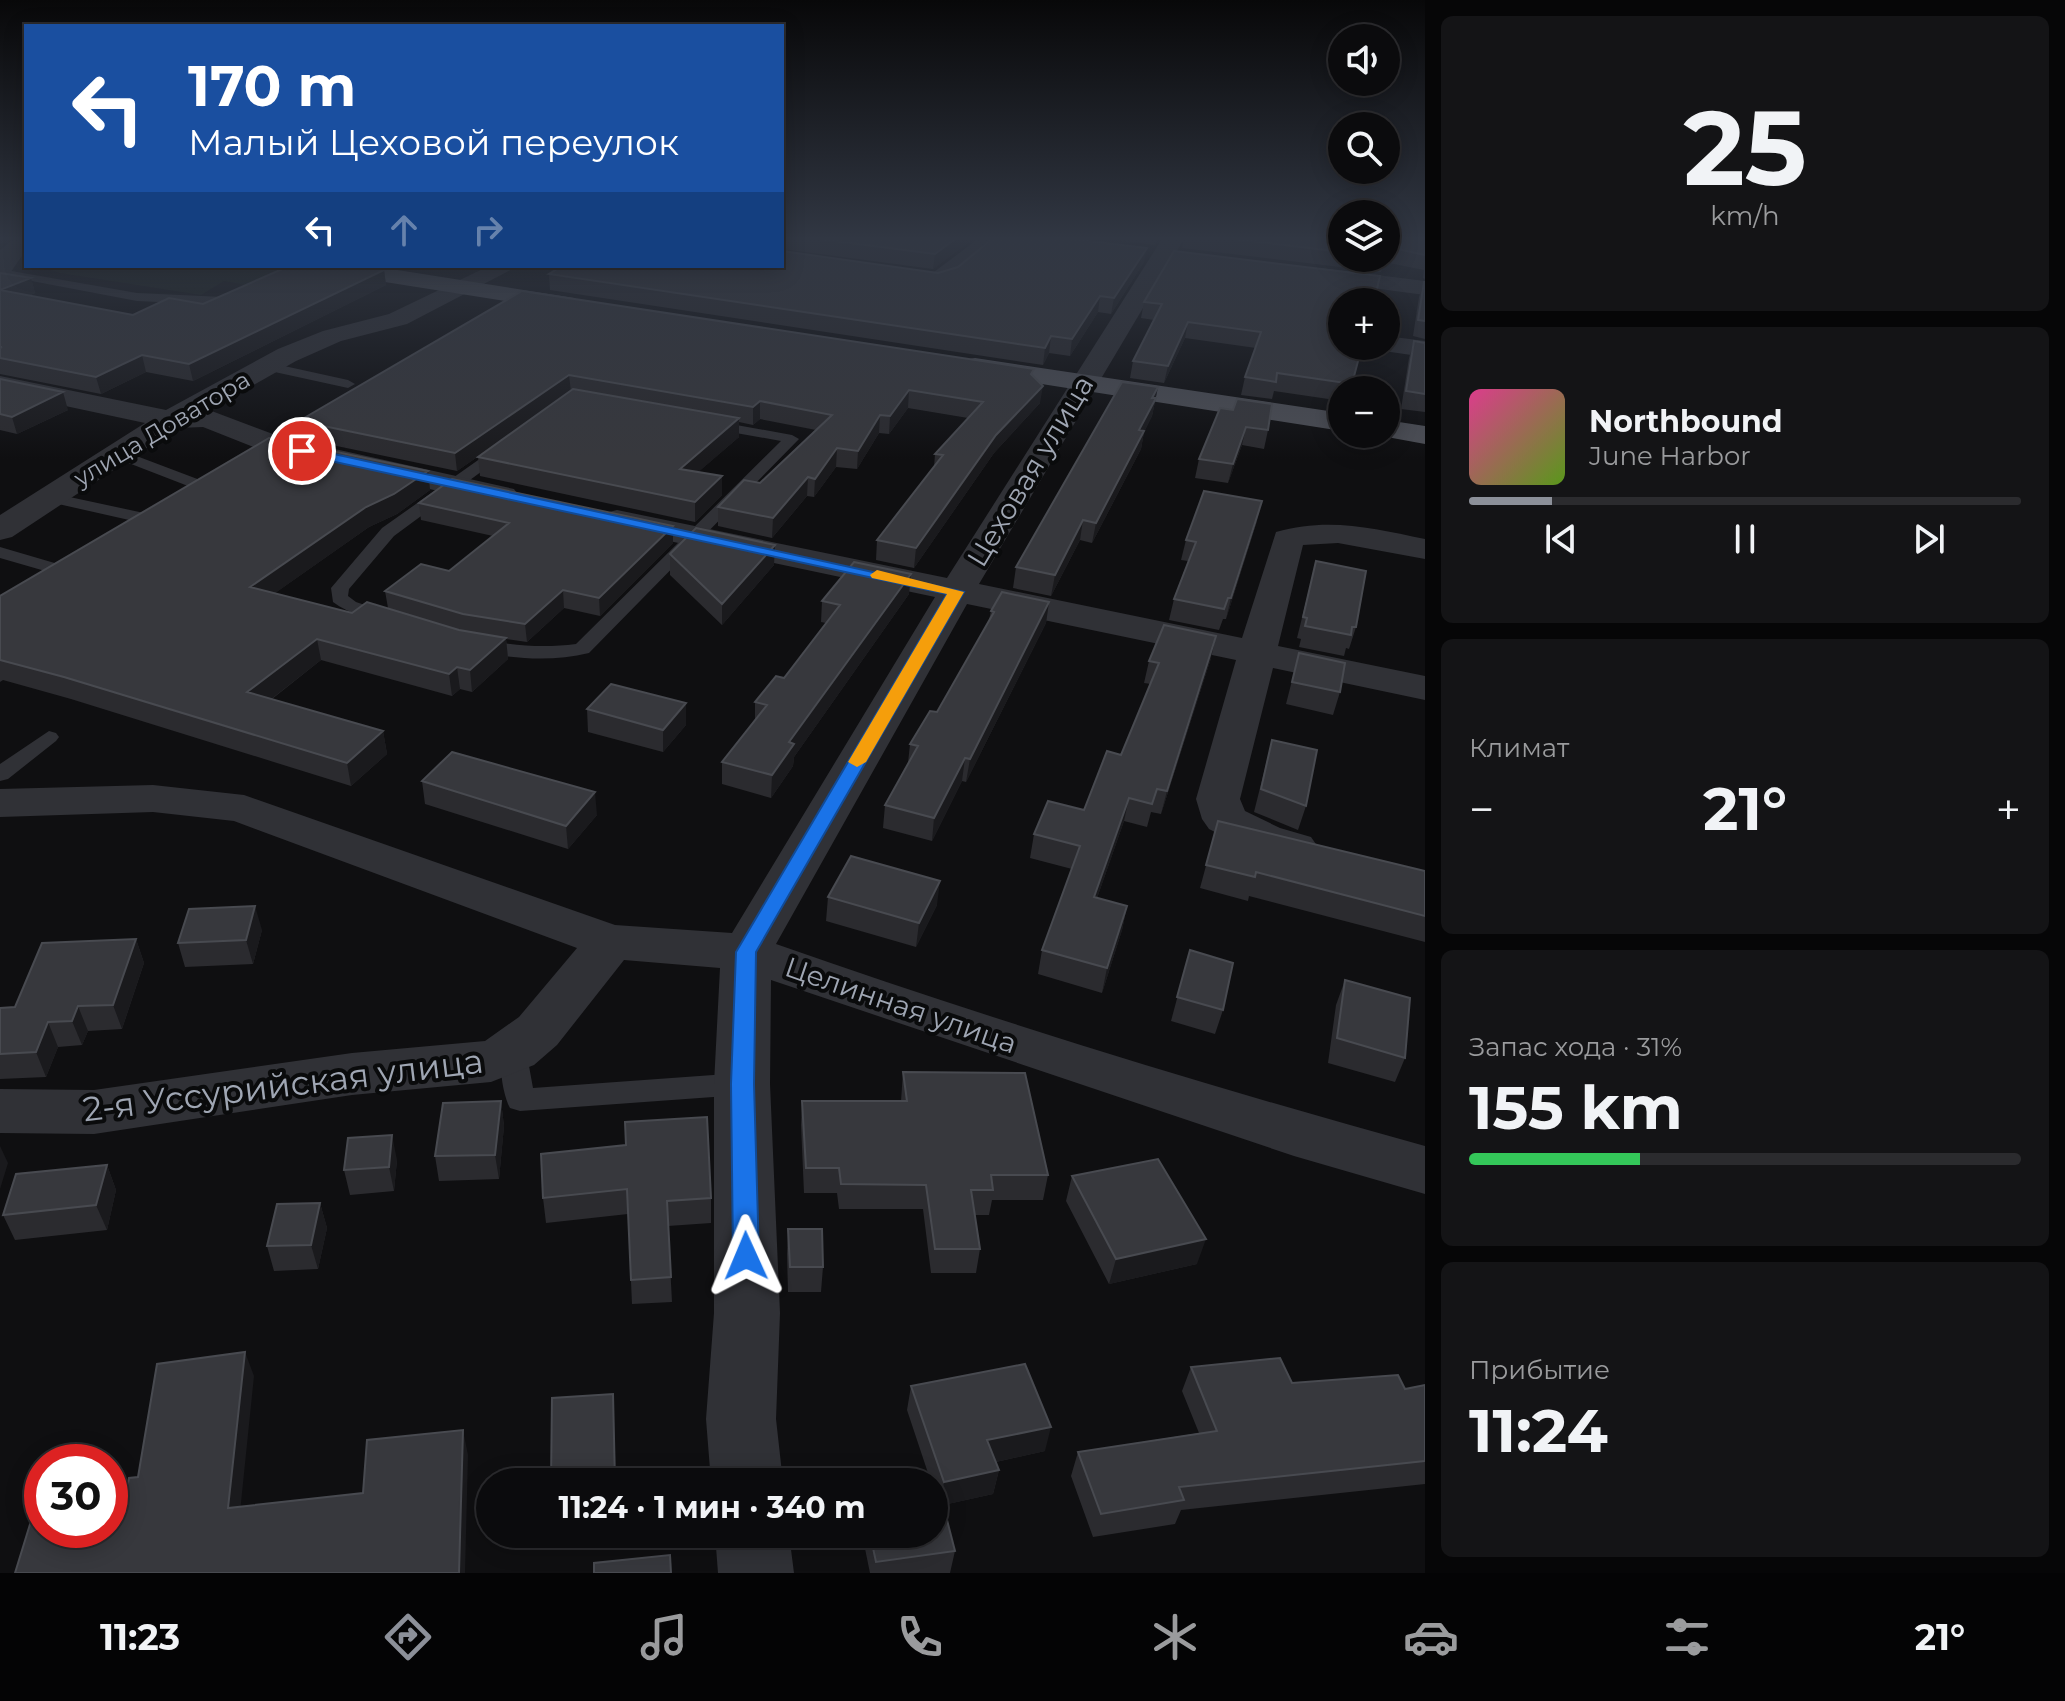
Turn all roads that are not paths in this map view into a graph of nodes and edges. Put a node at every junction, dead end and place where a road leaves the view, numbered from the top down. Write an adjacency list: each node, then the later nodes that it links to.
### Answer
1 (413, 312): 6 (street, улица Доватора)
2 (1127, 312): 7 (street, Цеховая улица)
3 (1400, 346): 4 (street)
4 (1425, 349)
5 (957, 363): 7 (main road)
6 (266, 366): 9 (lane); 10 (street, улица Доватора)
7 (1083, 382): 11 (main road); 26 (street, Цеховая улица)
8 (0, 384): 10 (street)
9 (348, 384)
10 (170, 420): 14 (street, улица Доватора); 15 (street)
11 (1328, 420)
12 (1400, 431): 13 (main road)
13 (1425, 435)
14 (118, 454): 16 (lane); 17 (street, улица Доватора)
15 (452, 485): 18 (street); 22 (lane); 22 (lane)
16 (172, 497)
17 (51, 498): 20 (street, улица Доватора); 21 (lane)
18 (528, 501)
19 (589, 514): 22 (street)
20 (0, 530)
21 (113, 532)
22 (695, 536): 26 (street)
23 (1425, 549): 27 (street)
24 (0, 552): 25 (lane)
25 (26, 584)
26 (956, 592): 27 (street); 34 (street, Цеховая улица)
27 (1257, 655): 28 (street); 32 (street)
28 (1425, 688)
29 (49, 737): 30 (lane)
30 (0, 774)
31 (0, 803): 33 (street, Целинная улица)
32 (1337, 858)
33 (611, 942): 34 (street, Целинная улица); 35 (street, 2-я Уссурийская улица)
34 (746, 952): 36 (street, Цеховая улица); 38 (street, Целинная улица)
35 (515, 1051): 36 (lane); 37 (street, 2-я Уссурийская улица)
36 (742, 1084): 39 (street, Цеховая улица)
37 (0, 1111)
38 (1425, 1170)
39 (746, 1468)
40 (753, 1548): 41 (street)
41 (756, 1573)

